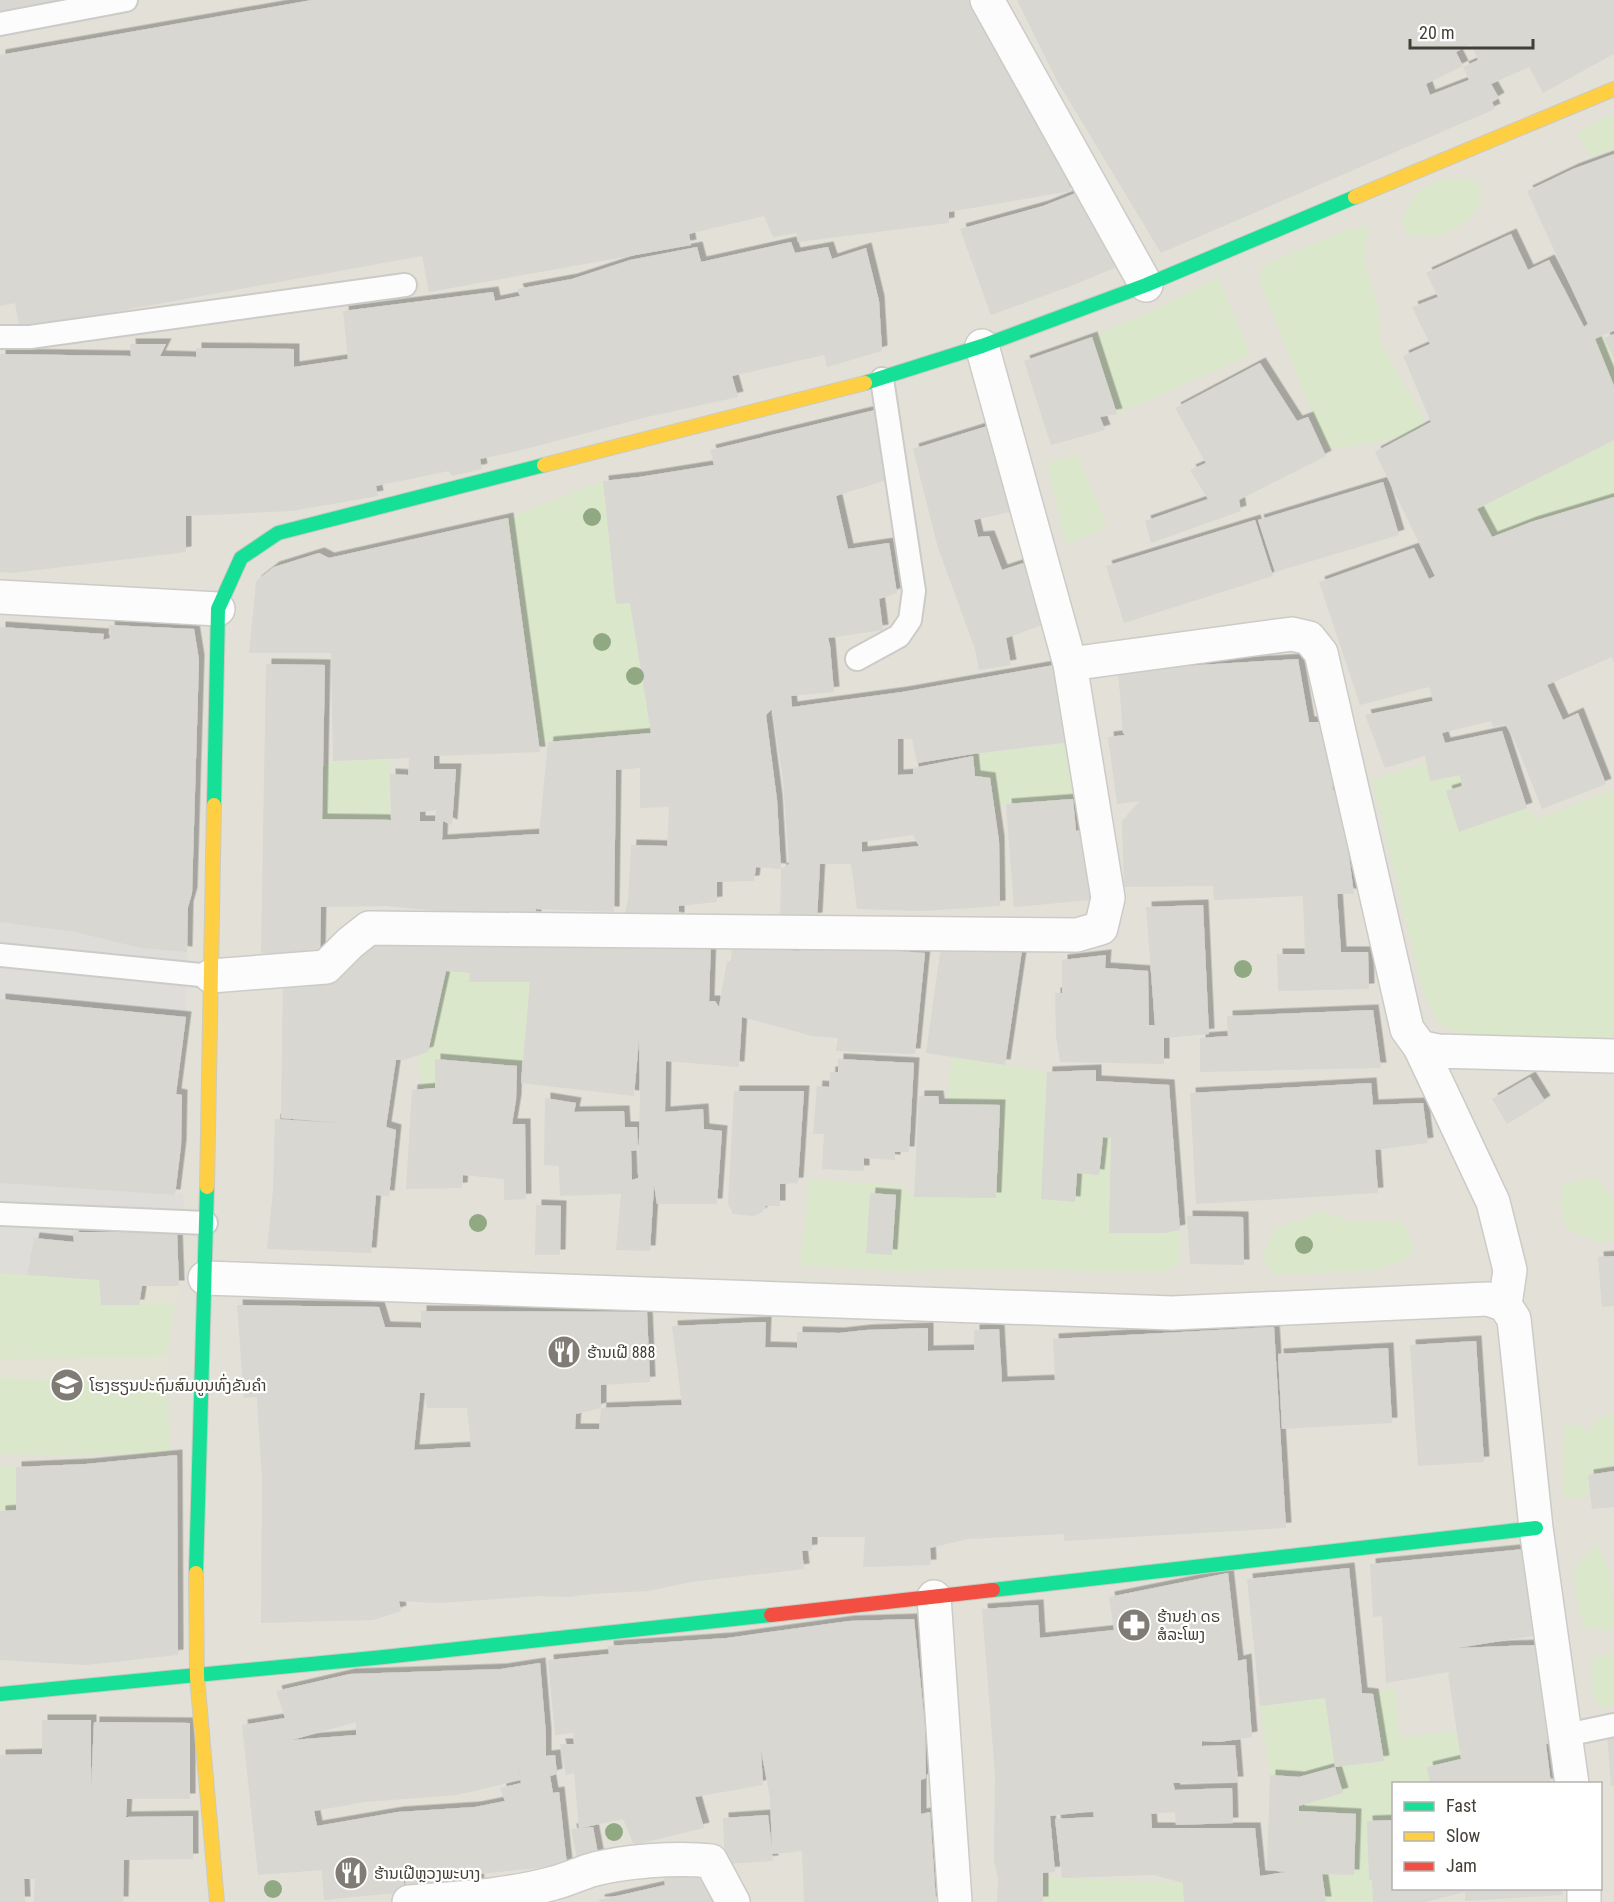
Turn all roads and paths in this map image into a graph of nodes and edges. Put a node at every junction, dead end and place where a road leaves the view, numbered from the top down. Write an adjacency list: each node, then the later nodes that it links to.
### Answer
1 (126, 0): 3 (lane)
2 (987, 0): 6 (street)
3 (0, 24)
4 (1614, 89): 6 (street)
5 (405, 285): 7 (lane)
6 (1146, 285): 8 (street)
7 (0, 337)
8 (982, 346): 9 (street); 13 (street)
9 (882, 379): 11 (street); 12 (lane)
10 (0, 597): 11 (street)
11 (218, 609): 15 (street)
12 (857, 659)
13 (1070, 664): 15 (street); 16 (street)
14 (0, 955): 15 (lane)
15 (211, 976): 19 (street)
16 (1420, 1047): 17 (street); 21 (street)
17 (1614, 1056)
18 (0, 1214): 19 (lane)
19 (206, 1223): 20 (street)
20 (205, 1278): 21 (street); 24 (street)
21 (1505, 1305): 22 (street)
22 (1536, 1528): 23 (street); 27 (street)
23 (934, 1597): 24 (street); 32 (street)
24 (197, 1677): 25 (street); 29 (street)
25 (0, 1694)
26 (1614, 1725): 27 (lane)
27 (1566, 1735): 28 (street)
28 (1572, 1782)
29 (217, 1902)
30 (409, 1902): 31 (street)
31 (733, 1902)
32 (955, 1902)

